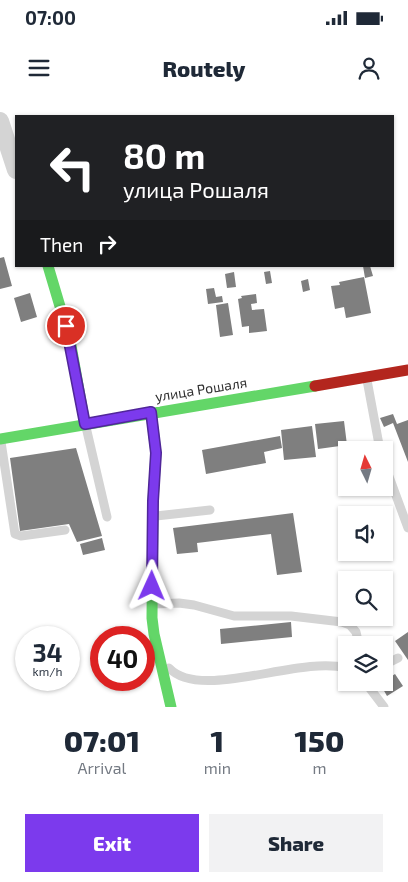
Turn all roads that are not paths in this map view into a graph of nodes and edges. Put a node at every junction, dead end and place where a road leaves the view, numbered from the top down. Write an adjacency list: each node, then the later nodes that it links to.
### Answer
1 (0, 121): 2 (street)
2 (15, 167)
3 (48, 267): 7 (street)
4 (408, 370): 5 (street, улица Рошаля)
5 (366, 377): 6 (street, улица Рошаля); 9 (lane)
6 (151, 412): 7 (street, улица Рошаля); 13 (street)
7 (85, 424): 8 (street, улица Рошаля); 12 (lane)
8 (0, 439): 15 (lane)
9 (378, 441)
10 (393, 487): 14 (lane)
11 (210, 510): 13 (lane)
12 (107, 516)
13 (153, 517): 16 (street)
14 (408, 528)
15 (65, 530)
16 (151, 604): 17 (lane); 18 (street)
17 (357, 636)
18 (158, 651): 21 (lane); 23 (street)
19 (398, 658): 20 (lane)
20 (393, 660)
21 (338, 667)
22 (372, 691): 24 (lane)
23 (171, 707)
24 (384, 707)

